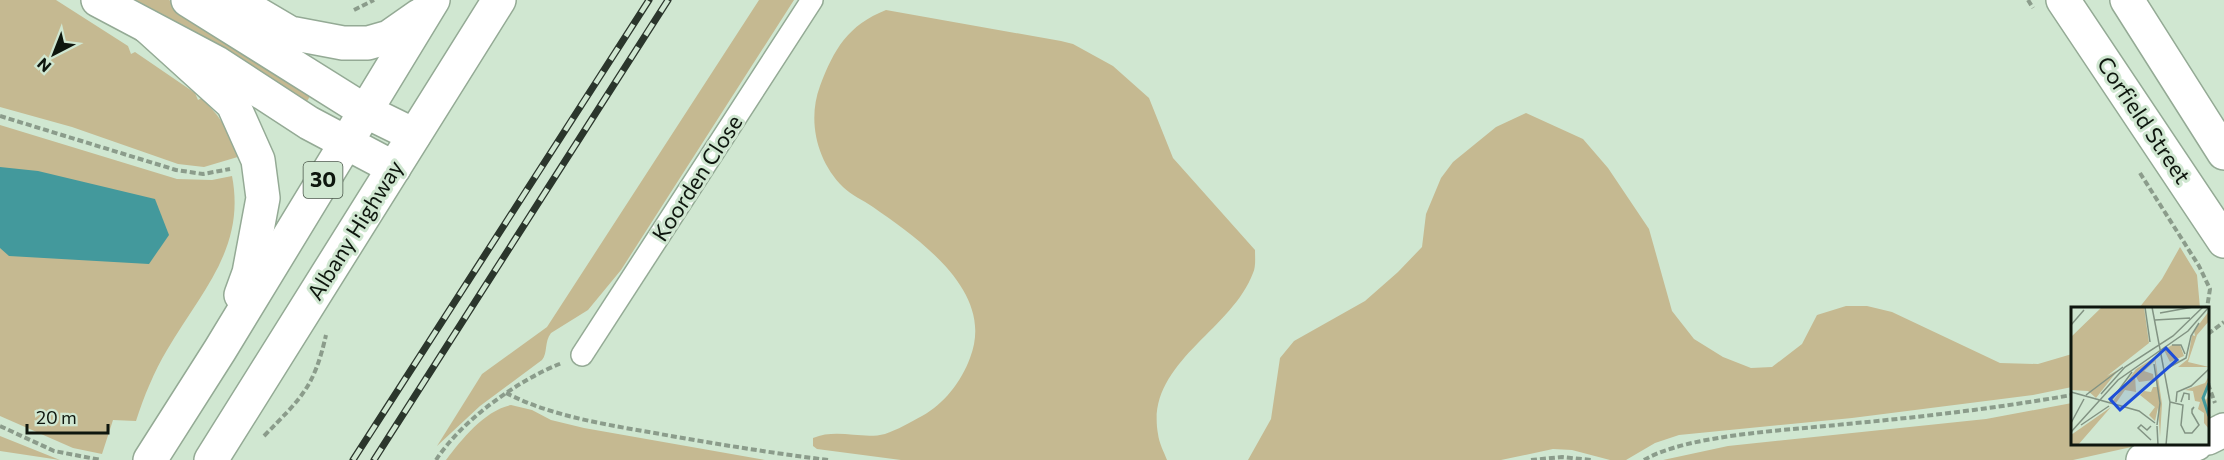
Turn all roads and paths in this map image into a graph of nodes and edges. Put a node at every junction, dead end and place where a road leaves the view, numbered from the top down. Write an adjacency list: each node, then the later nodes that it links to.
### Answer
1 (98, 0): 12 (main road)
2 (188, 0): 13 (main road)
3 (234, 0): 9 (main road)
4 (374, 0): 11 (path)
5 (499, 0): 15 (main road, Albany Highway / 30)
6 (812, 0): 26 (street, Koorden Close)
7 (2028, 0): 10 (path)
8 (2127, 0): 17 (main road)
9 (430, 5): 13 (main road, 30)
10 (2049, 5): 21 (main road, Corfield Street)
11 (354, 10)
12 (148, 27): 16 (main road); 25 (main road)
13 (365, 111): 15 (main road); 16 (main road, 30)
14 (0, 116): 18 (path)
15 (414, 135): 19 (main road, Albany Highway / 30)
16 (345, 142): 19 (main road); 25 (main road, 30)
17 (2224, 153)
18 (236, 167)
19 (394, 168): 36 (main road, Albany Highway / 30)
20 (2136, 168): 22 (path)
21 (2224, 241)
22 (2207, 307)
23 (2224, 322): 24 (path)
24 (2209, 333)
25 (220, 350): 35 (main road, 30)
26 (582, 355)
27 (548, 368): 29 (path)
28 (2209, 389): 32 (path)
29 (506, 393): 37 (path); 38 (path)
30 (2071, 395): 41 (path)
31 (0, 426): 34 (path)
32 (2217, 426)
33 (2193, 445): 42 (main road)
34 (101, 460)
35 (150, 460)
36 (211, 460)
37 (436, 460)
38 (828, 460)
39 (1531, 460): 40 (path)
40 (1591, 460)
41 (1644, 460)
42 (2143, 460)

